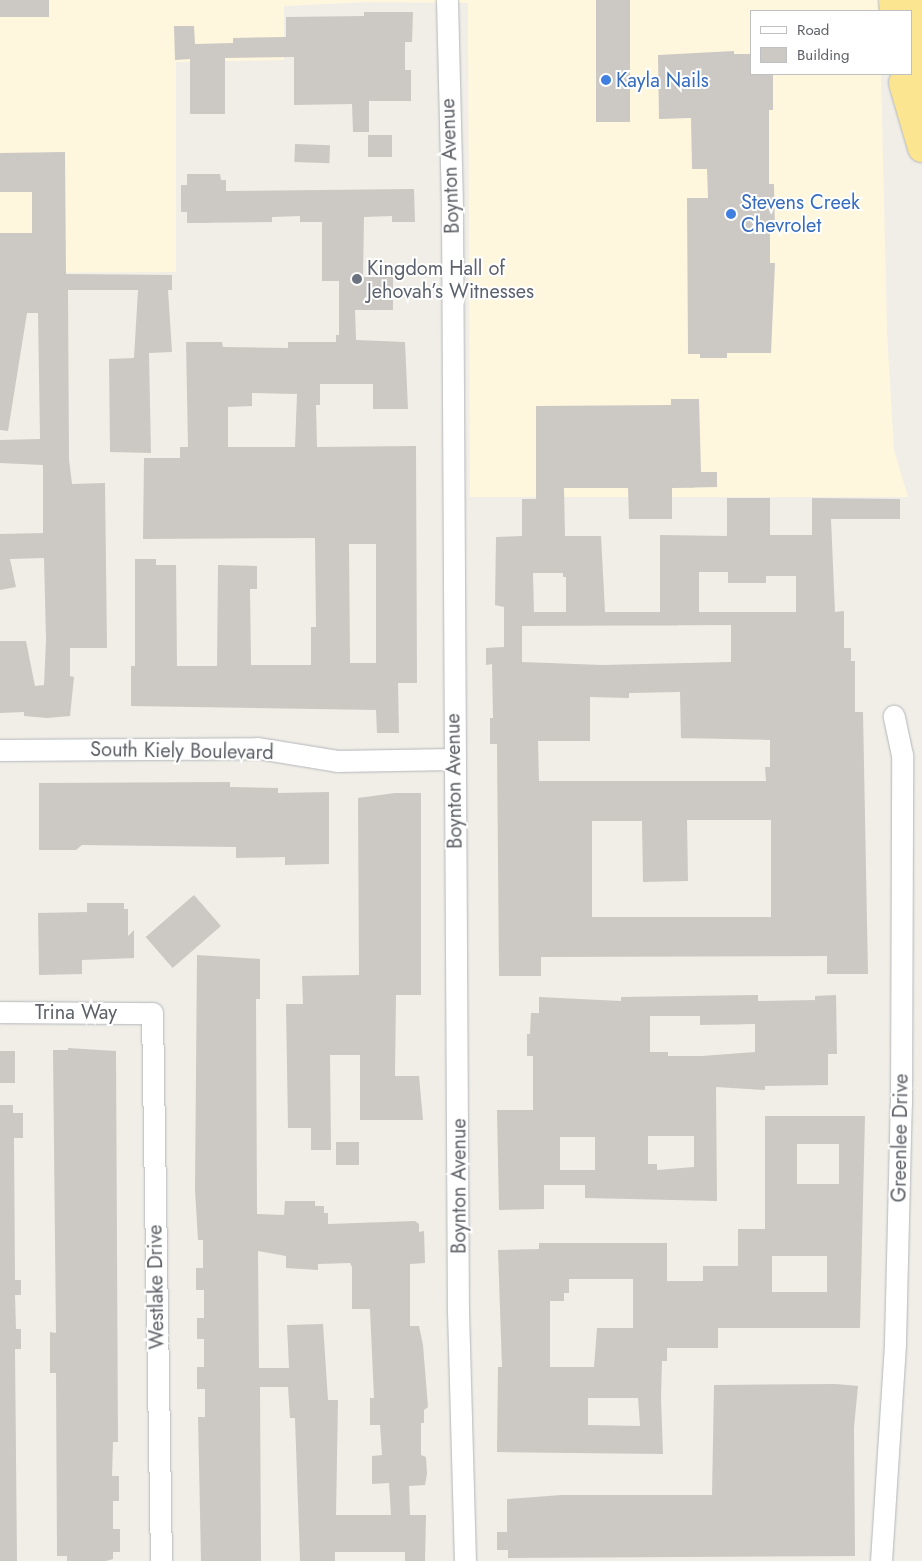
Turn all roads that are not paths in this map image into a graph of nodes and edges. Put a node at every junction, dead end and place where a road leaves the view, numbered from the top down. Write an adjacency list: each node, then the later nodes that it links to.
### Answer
1 (447, 0): 8 (street, Boynton Avenue)
2 (916, 0): 4 (highway)
3 (901, 75): 5 (highway)
4 (922, 102)
5 (922, 148)
6 (894, 716): 13 (street, Greenlee Drive)
7 (0, 750): 8 (street, South Kiely Boulevard)
8 (453, 759): 12 (street, Boynton Avenue)
9 (0, 1012): 10 (street, Trina Way)
10 (152, 1013): 11 (street, Westlake Drive)
11 (161, 1561)
12 (464, 1561)
13 (882, 1561)

